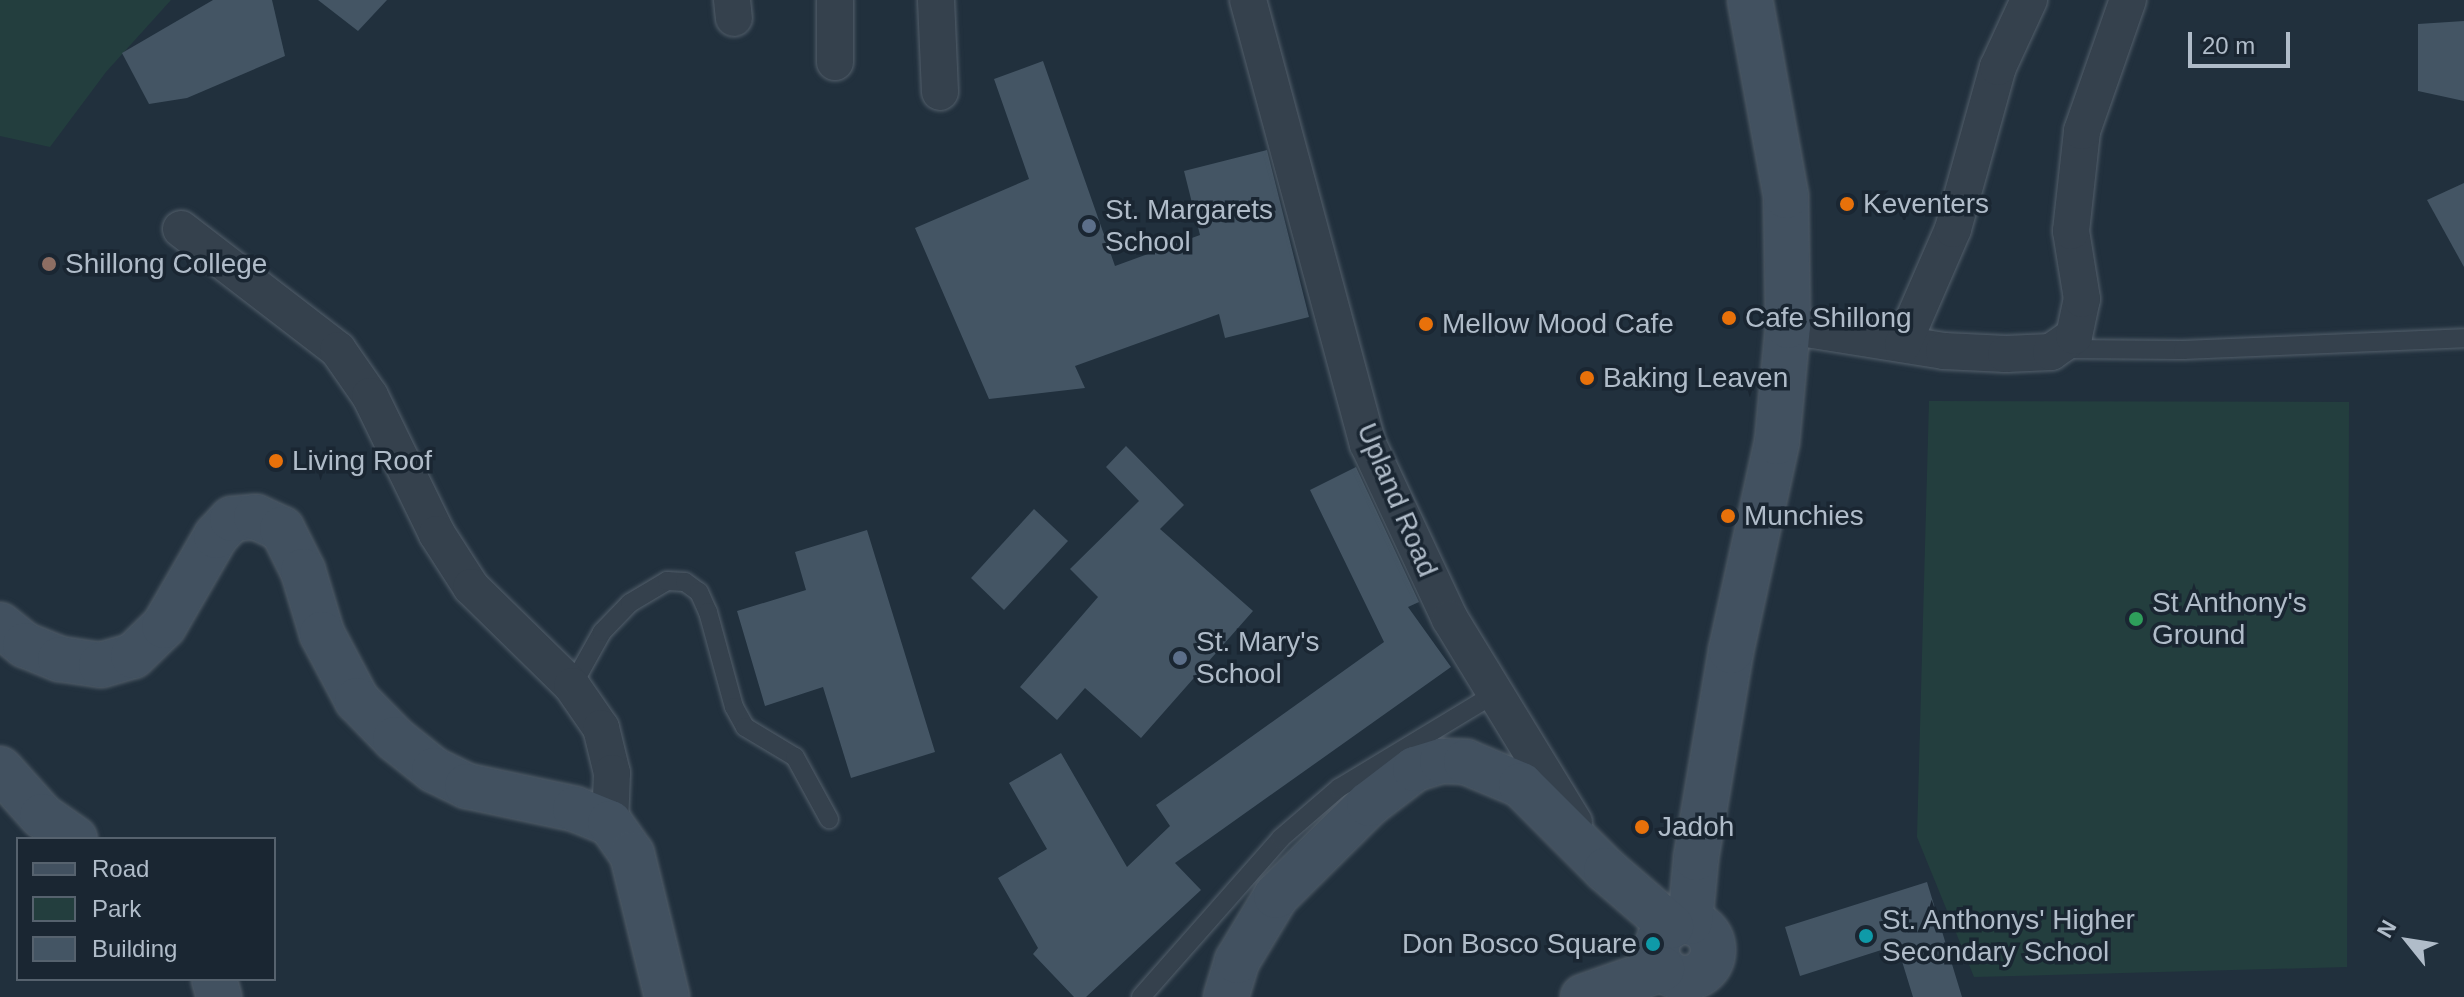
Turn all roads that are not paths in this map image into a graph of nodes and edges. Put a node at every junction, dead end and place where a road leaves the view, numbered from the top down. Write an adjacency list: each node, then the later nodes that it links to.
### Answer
1 (835, 0): 7 (street)
2 (936, 0): 8 (street)
3 (1248, 0): 16 (street, Upland Road)
4 (1750, 0): 10 (street)
5 (2029, 0): 12 (street)
6 (2128, 0): 13 (street)
7 (835, 62)
8 (940, 92)
9 (181, 229): 15 (street)
10 (1788, 326): 12 (street); 22 (street)
11 (2464, 338): 13 (lane)
12 (1903, 344): 13 (street)
13 (2056, 349)
14 (0, 625): 19 (street)
15 (572, 686): 18 (lane); 19 (street)
16 (1494, 694): 21 (street, Upland Road); 25 (lane)
17 (0, 769): 20 (street)
18 (829, 819)
19 (610, 823): 24 (street)
20 (72, 837)
21 (1606, 870): 22 (street); 26 (street)
22 (1680, 924): 23 (street)
23 (1691, 980): 27 (street)
24 (667, 997)
25 (1141, 997)
26 (1226, 997)
27 (1583, 997)

